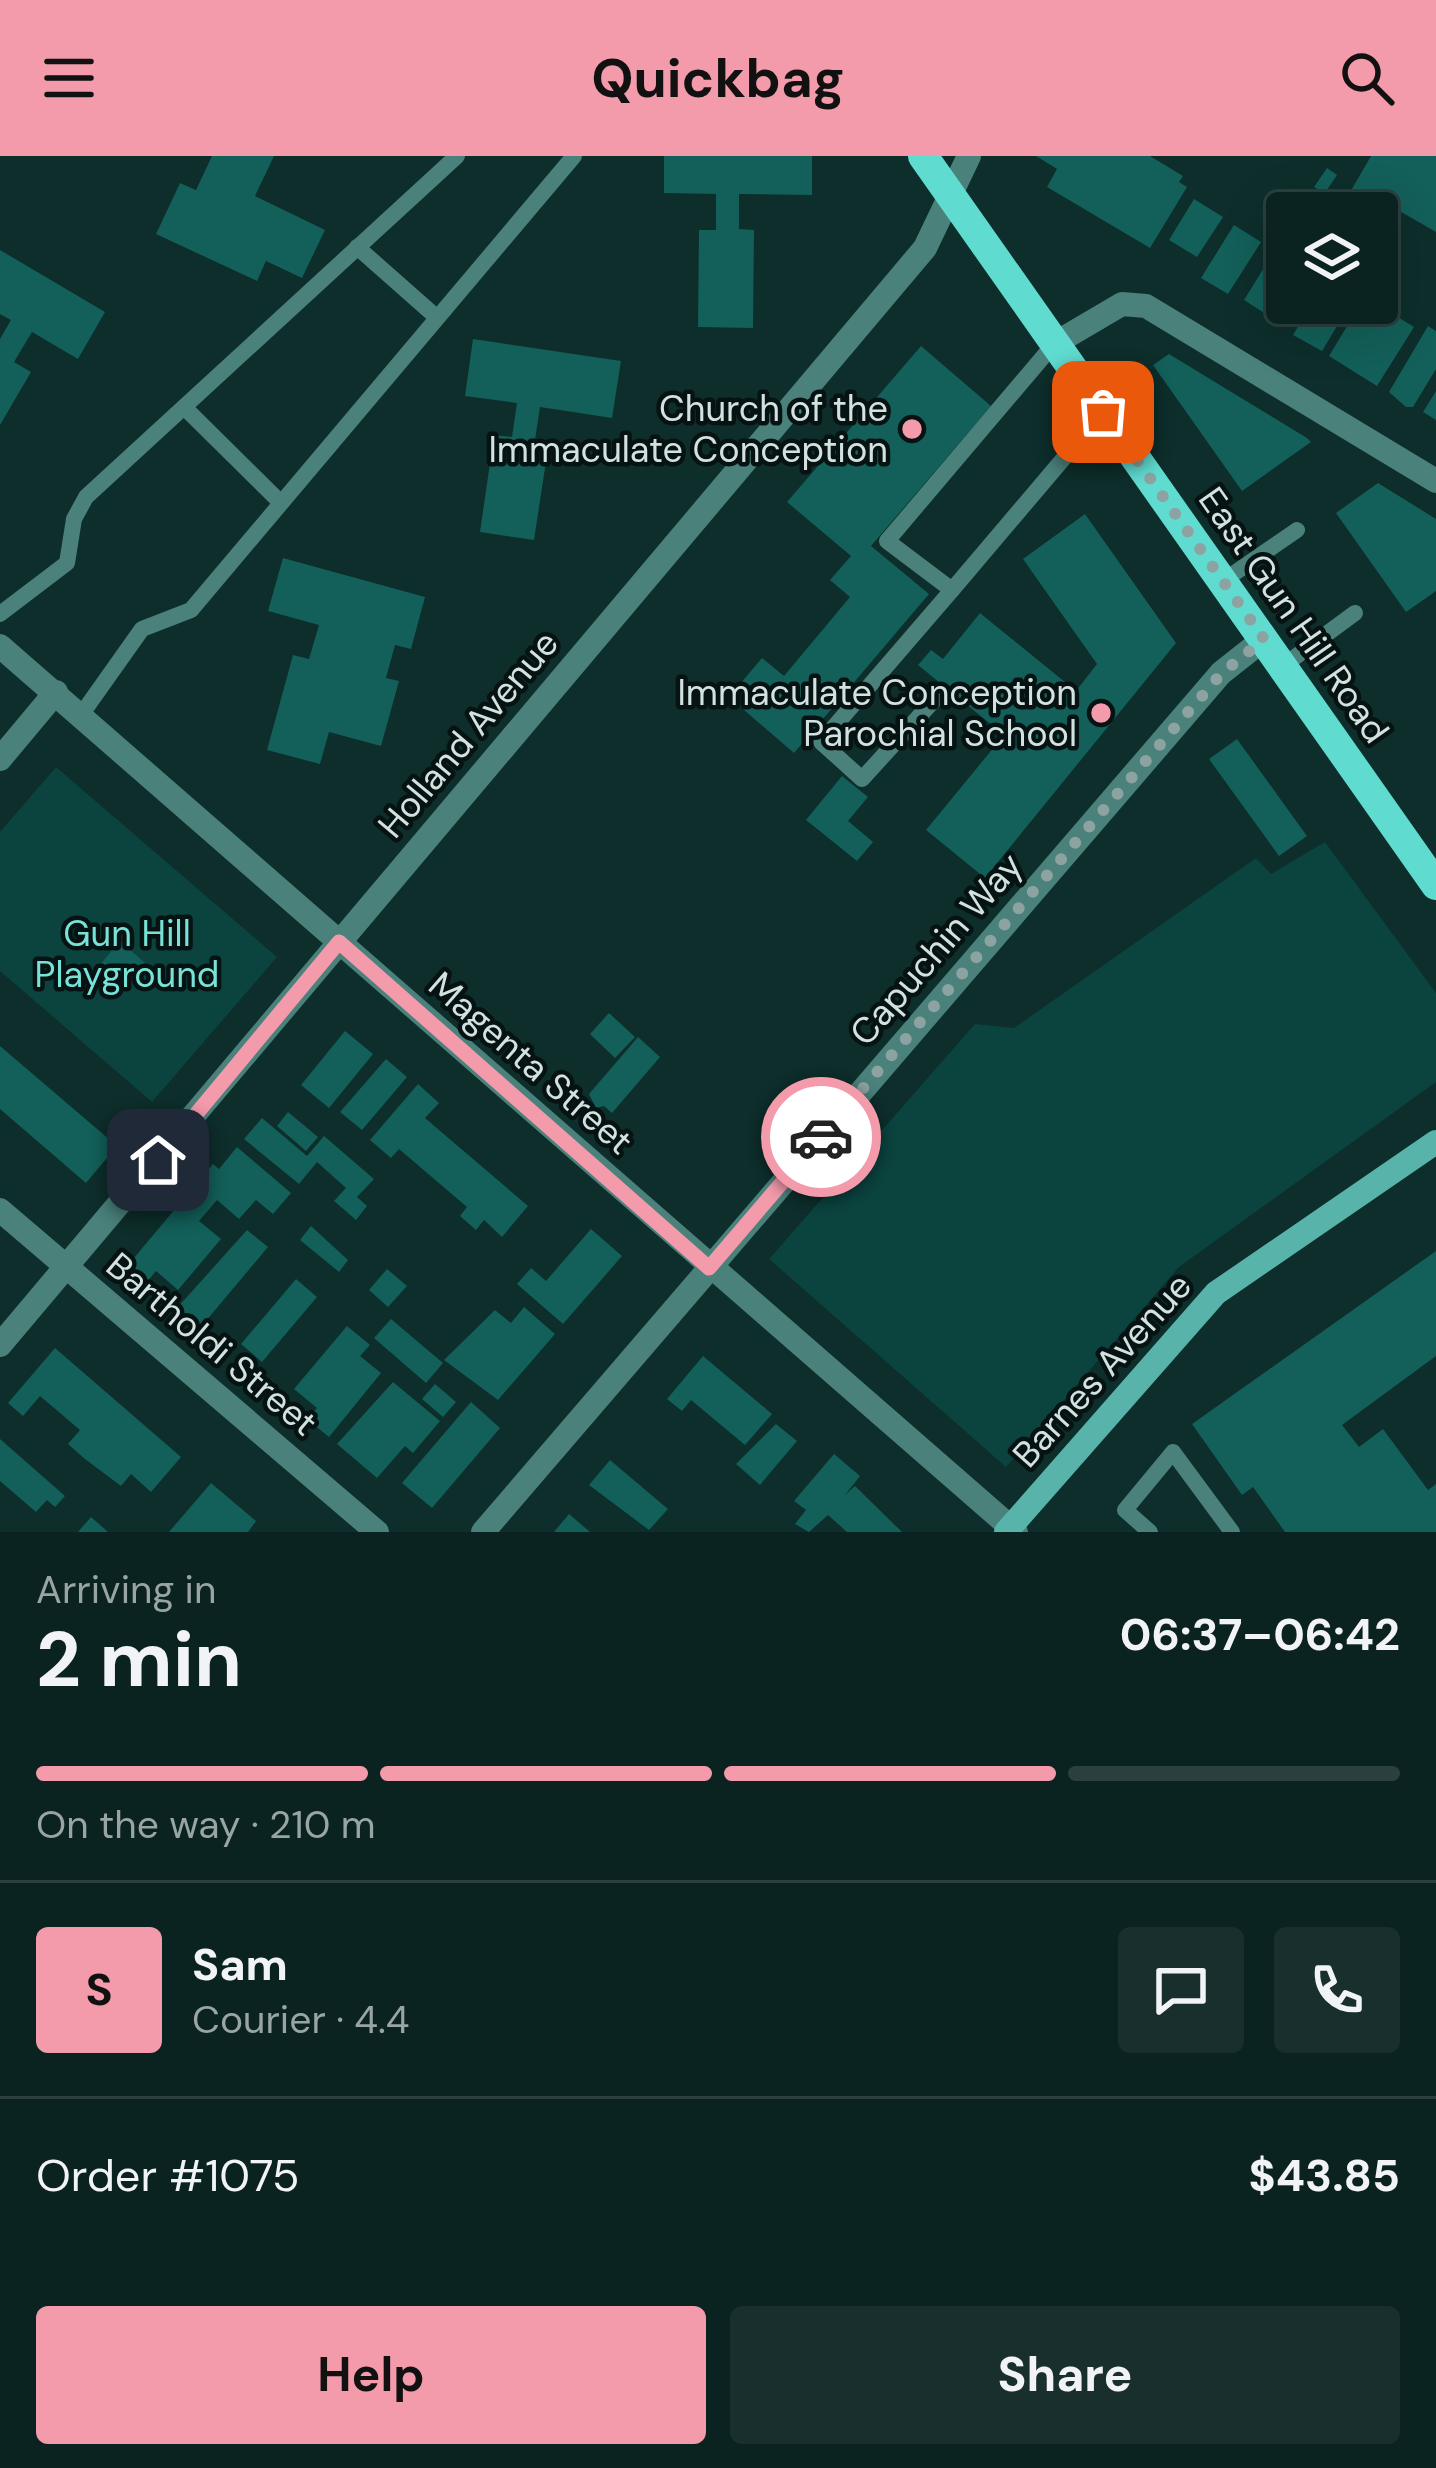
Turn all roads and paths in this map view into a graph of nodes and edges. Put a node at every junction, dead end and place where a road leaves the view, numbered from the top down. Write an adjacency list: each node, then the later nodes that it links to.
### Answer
1 (457, 156): 6 (lane)
2 (574, 156): 7 (lane)
3 (922, 156): 5 (main road, East Gun Hill Road)
4 (969, 156): 5 (street, Holland Avenue)
5 (949, 193): 8 (main road, East Gun Hill Road); 26 (street, Holland Avenue)
6 (357, 247): 7 (lane); 9 (lane)
7 (434, 315): 12 (lane)
8 (1054, 344): 10 (main road, East Gun Hill Road); 11 (street); 15 (lane)
9 (185, 408): 12 (lane); 17 (lane)
10 (1103, 412): 14 (main road, East Gun Hill Road); 15 (lane)
11 (1436, 481)
12 (279, 501): 23 (lane)
13 (1297, 530): 14 (lane)
14 (1223, 581): 18 (main road, East Gun Hill Road)
15 (952, 590): 22 (lane)
16 (1355, 613): 20 (lane)
17 (0, 614)
18 (1264, 639): 20 (main road, East Gun Hill Road); 30 (street, Capuchin Way)
19 (0, 646): 21 (street, Magenta Street)
20 (1283, 666): 25 (main road, East Gun Hill Road)
21 (56, 692): 23 (street, Magenta Street); 24 (street)
22 (935, 699)
23 (81, 715): 26 (street, Magenta Street)
24 (0, 759)
25 (1436, 885)
26 (339, 942): 29 (street, Holland Avenue); 30 (street, Magenta Street)
27 (1436, 1142): 32 (street, Barnes Avenue)
28 (0, 1210): 29 (street, Bartholdi Street)
29 (68, 1268): 31 (street, Holland Avenue); 33 (street, Bartholdi Street)
30 (709, 1268): 32 (street, Magenta Street); 34 (street, Capuchin Way)
31 (0, 1345)
32 (1011, 1530)
33 (377, 1532)
34 (483, 1532)
35 (1150, 1532): 36 (lane)
36 (1232, 1532)

